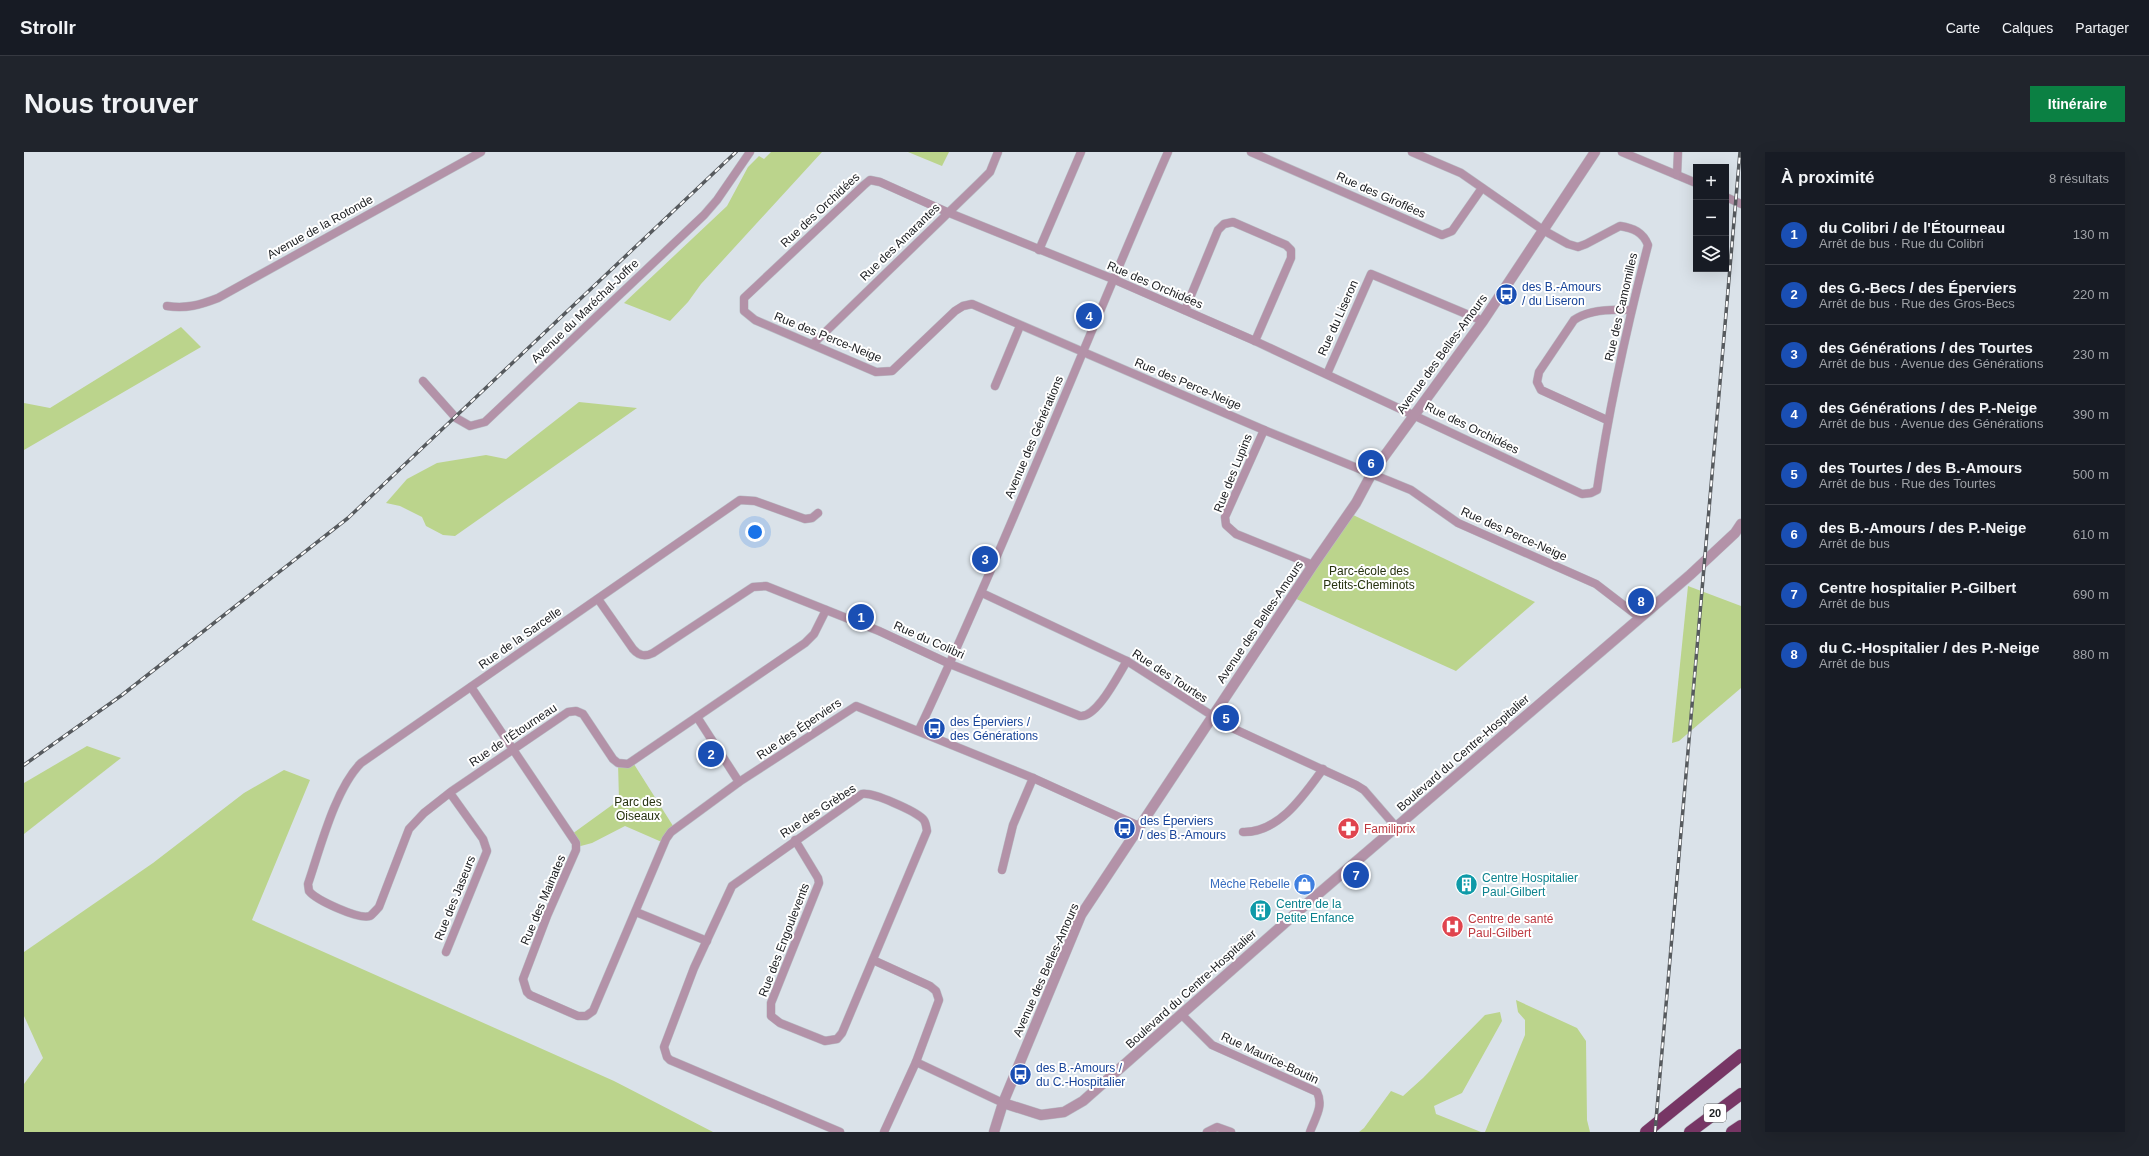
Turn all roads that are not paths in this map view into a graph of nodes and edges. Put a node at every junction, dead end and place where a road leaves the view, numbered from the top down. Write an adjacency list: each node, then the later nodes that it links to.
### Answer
1 (481, 152): 21 (street, Avenue de la Rotonde)
2 (750, 152): 30 (street, Avenue du Maréchal-Joffre)
3 (998, 152): 16 (street, Rue des Amarantes)
4 (1081, 152): 18 (street)
5 (1168, 152): 19 (street, Avenue des Générations)
6 (1251, 152): 13 (street, Rue des Giroflées)
7 (1412, 152): 13 (street, Rue des Camomilles)
8 (1595, 152): 17 (street, Avenue des Belles-Amours)
9 (1622, 152): 11 (street)
10 (1678, 152): 11 (street)
11 (1676, 175): 12 (street)
12 (1693, 183)
13 (1482, 188): 17 (street, Rue des Camomilles)
14 (1729, 198): 15 (street)
15 (1741, 204)
16 (947, 212): 18 (street, Rue des Orchidées); 20 (street, Rue des Orchidées); 27 (street, Rue des Amarantes)
17 (1543, 230): 23 (street, Rue des Camomilles); 24 (street, Avenue des Belles-Amours)
18 (1039, 250): 19 (street, Rue des Orchidées)
19 (1113, 279): 22 (street, Rue des Orchidées); 28 (street, Avenue des Générations)
20 (744, 298): 27 (street, Rue des Perce-Neige)
21 (167, 306)
22 (1184, 310): 26 (street, Rue des Orchidées); 26 (street)
23 (1631, 310): 33 (street, Rue des Camomilles); 33 (street)
24 (1483, 321): 29 (street, Rue du Liseron); 32 (street, Avenue des Belles-Amours)
25 (1020, 326): 27 (street, Rue des Perce-Neige); 28 (street, Rue des Perce-Neige); 31 (street)
26 (1255, 341): 29 (street, Rue des Orchidées)
27 (813, 344)
28 (1082, 351): 34 (street, Rue des Perce-Neige); 40 (street, Avenue des Générations)
29 (1327, 374): 32 (street, Rue des Orchidées)
30 (423, 381)
31 (995, 386)
32 (1415, 414): 35 (street, Avenue des Belles-Amours); 36 (street, Rue des Orchidées)
33 (1607, 420): 36 (street, Rue des Camomilles)
34 (1264, 430): 35 (street, Rue des Perce-Neige); 39 (street, Rue des Lupins)
35 (1372, 473): 39 (street, Avenue des Belles-Amours); 43 (street, Rue des Perce-Neige)
36 (1582, 494)
37 (818, 513): 41 (street, Rue de la Sarcelle)
38 (1741, 524): 43 (street, Boulevard du Centre-Hospitalier)
39 (1313, 565): 48 (street, Avenue des Belles-Amours)
40 (982, 593): 44 (street, Rue des Tourtes); 45 (street, Avenue des Générations)
41 (598, 599): 42 (street, Rue du Colibri); 46 (street, Rue de la Sarcelle)
42 (826, 610): 45 (street, Rue du Colibri); 47 (street, Rue de l'Étourneau)
43 (1638, 618): 56 (street, Boulevard du Centre-Hospitalier)
44 (1127, 661): 45 (street, Rue du Colibri); 48 (street, Rue des Tourtes)
45 (950, 664): 49 (street, Avenue des Générations)
46 (471, 687): 50 (street, Rue des Mainates); 60 (street, Rue de la Sarcelle)
47 (696, 717): 50 (street, Rue de l'Étourneau); 53 (street)
48 (1212, 717): 51 (street, Rue des Tourtes); 55 (street, Avenue des Belles-Amours)
49 (919, 730): 52 (street, Rue des Éperviers); 53 (street, Rue des Éperviers)
50 (514, 750): 54 (street, Rue de l'Étourneau); 66 (street, Rue des Mainates)
51 (1323, 769): 56 (street, Rue des Tourtes); 57 (street)
52 (1034, 778): 55 (street, Rue des Éperviers); 59 (street)
53 (740, 782): 61 (street, Rue des Éperviers)
54 (450, 793): 60 (street, Rue de l'Étourneau); 63 (street, Rue des Jaseurs)
55 (1140, 826): 71 (street, Avenue des Belles-Amours)
56 (1397, 828): 65 (street, Boulevard du Centre-Hospitalier)
57 (1244, 832)
58 (795, 840): 62 (street, Rue des Grèbes); 64 (street, Rue des Grèbes); 64 (street, Rue des Engoulevents)
59 (1002, 870)
60 (308, 891)
61 (636, 912): 62 (street); 66 (street, Rue des Éperviers)
62 (707, 941): 73 (street, Rue des Grèbes)
63 (446, 952)
64 (873, 960): 68 (street)
65 (1182, 1015): 71 (street, Boulevard du Centre-Hospitalier); 78 (street, Rue Maurice-Boutin)
66 (586, 1016)
67 (1741, 1055): 79 (highway)
68 (916, 1062): 71 (street); 74 (street)
69 (1741, 1066): 80 (highway)
70 (1741, 1094): 81 (highway, 20)
71 (1003, 1103): 75 (street, Avenue des Belles-Amours)
72 (1741, 1126): 82 (highway, 20)
73 (840, 1132)
74 (884, 1132)
75 (994, 1132)
76 (1207, 1132): 77 (street)
77 (1231, 1132)
78 (1310, 1132)
79 (1646, 1132)
80 (1651, 1132)
81 (1690, 1132)
82 (1732, 1132)

